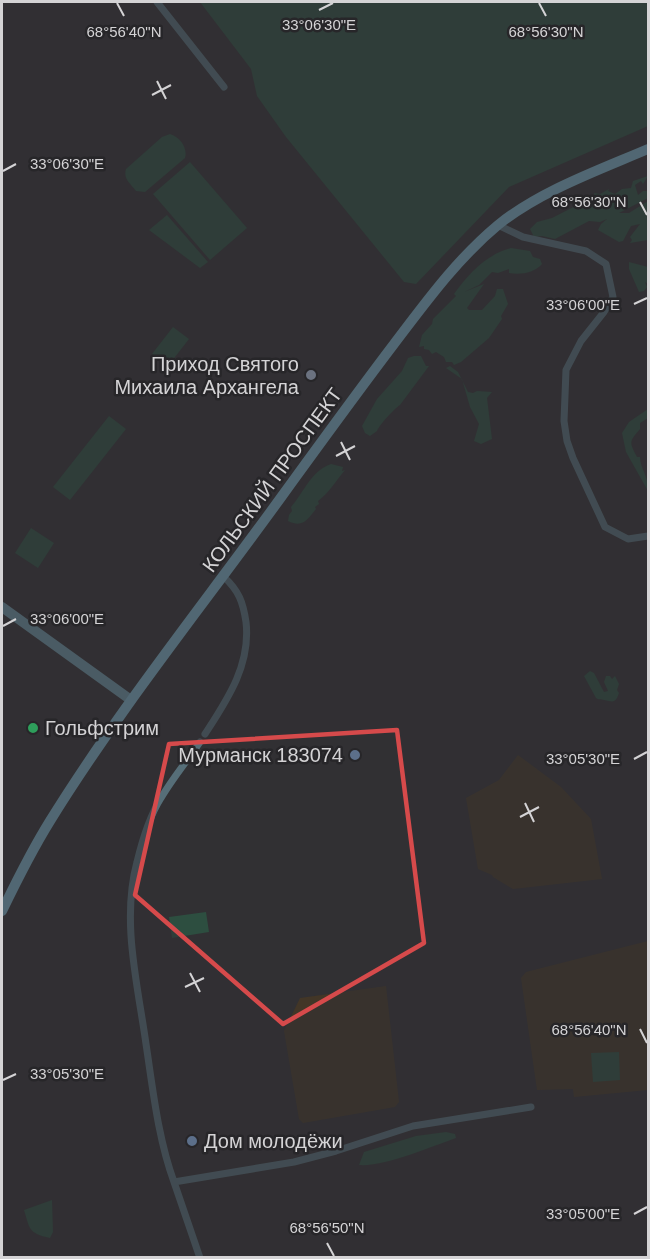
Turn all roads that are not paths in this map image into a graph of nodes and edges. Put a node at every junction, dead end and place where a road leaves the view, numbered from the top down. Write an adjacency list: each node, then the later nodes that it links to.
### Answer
1 (157, 2): 2 (street)
2 (224, 87)
3 (648, 149): 4 (main road, КОЛЬСКИЙ ПРОСПЕКТ)
4 (498, 225): 5 (street); 6 (main road, КОЛЬСКИЙ ПРОСПЕКТ)
5 (648, 536)
6 (224, 578): 8 (main road, КОЛЬСКИЙ ПРОСПЕКТ); 9 (street)
7 (2, 607): 8 (street)
8 (131, 700): 11 (main road, КОЛЬСКИЙ ПРОСПЕКТ)
9 (205, 734)
10 (200, 742): 13 (street)
11 (2, 911)
12 (531, 1107): 13 (street)
13 (174, 1182): 14 (street)
14 (200, 1257)

